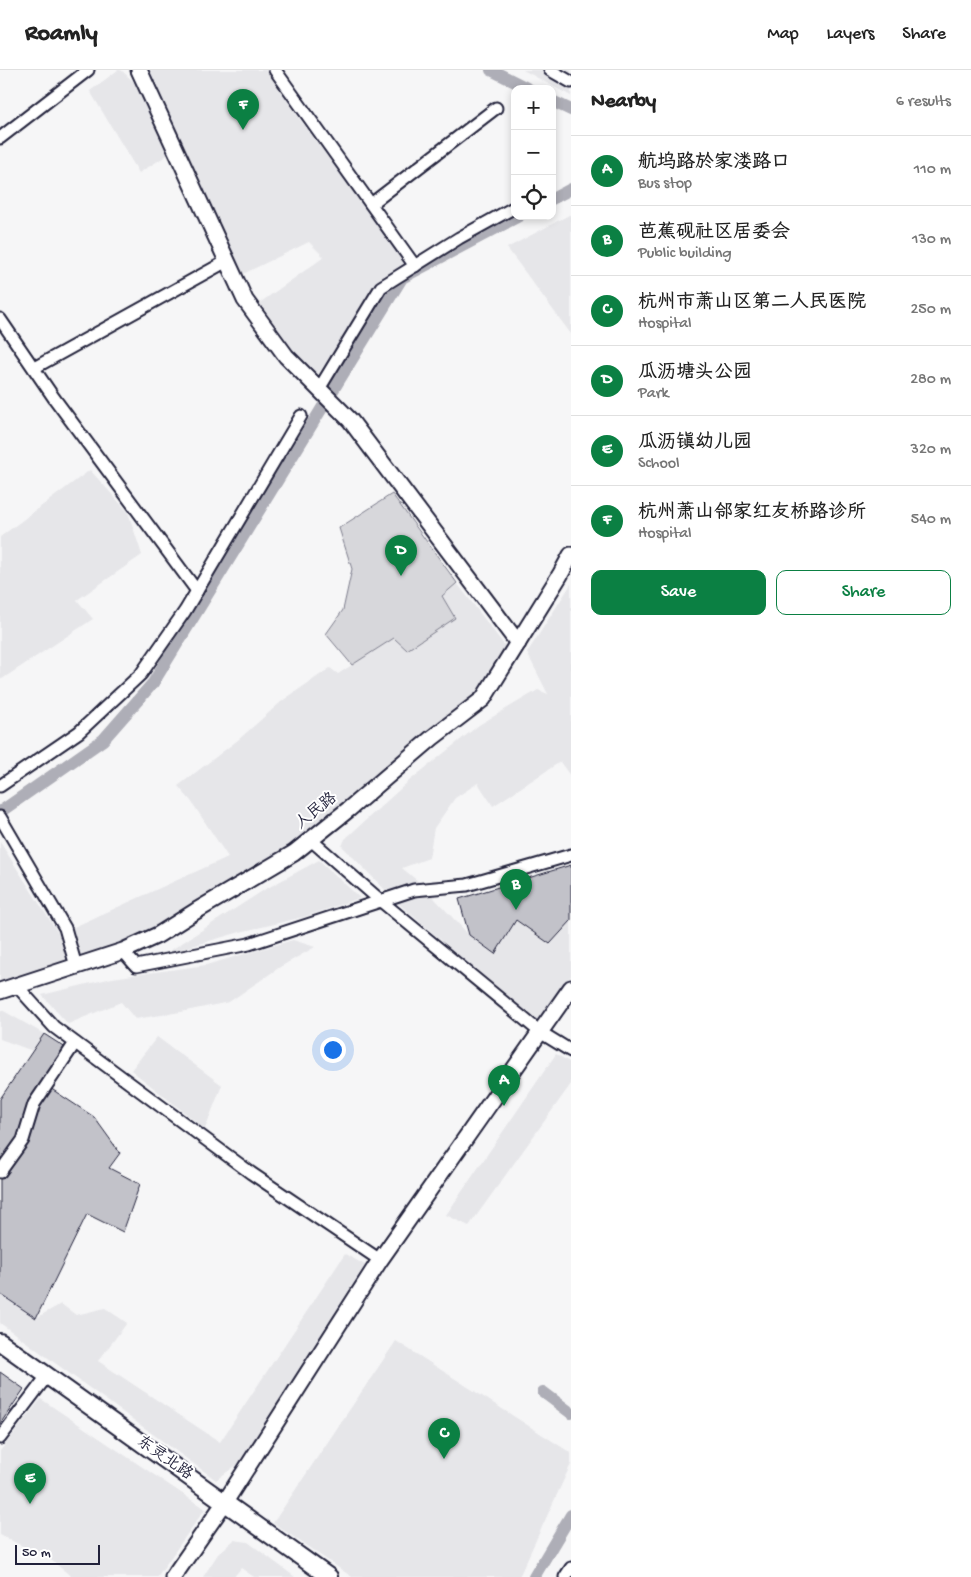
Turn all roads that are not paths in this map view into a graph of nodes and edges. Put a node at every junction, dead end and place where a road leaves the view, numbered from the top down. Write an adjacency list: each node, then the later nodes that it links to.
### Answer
1 (88, 70): 7 (street)
2 (139, 70): 10 (street)
3 (275, 70): 8 (street)
4 (550, 70): 5 (street)
5 (571, 82)
6 (496, 108): 8 (street)
7 (0, 138)
8 (371, 204): 11 (street)
9 (511, 209): 11 (street)
10 (227, 261): 13 (street); 14 (street)
11 (415, 266): 14 (street)
12 (0, 319): 13 (street)
13 (34, 368): 17 (street)
14 (315, 384): 18 (street)
15 (301, 416): 17 (street)
16 (571, 555): 18 (street, 人民路)
17 (196, 591): 19 (street)
18 (518, 643): 21 (street, 人民路)
19 (0, 786)
20 (0, 817): 25 (street)
21 (311, 840): 23 (street); 24 (street, 人民路)
22 (571, 855): 23 (street)
23 (381, 901): 24 (street); 29 (street)
24 (123, 951): 25 (street, 人民路)
25 (76, 966): 26 (street, 人民路)
26 (16, 986): 28 (street, 人民路); 30 (street)
27 (571, 988): 29 (street)
28 (0, 991)
29 (540, 1032): 31 (street); 33 (street)
30 (75, 1043): 32 (street); 33 (street)
31 (571, 1052)
32 (0, 1172)
33 (380, 1260): 37 (street)
34 (0, 1342): 35 (main road, 东灵北路)
35 (47, 1376): 36 (street); 37 (main road, 东灵北路)
36 (0, 1438)
37 (225, 1502): 39 (street); 40 (main road, 东灵北路)
38 (571, 1568): 41 (street)
39 (173, 1577)
40 (328, 1577)
41 (565, 1577)

